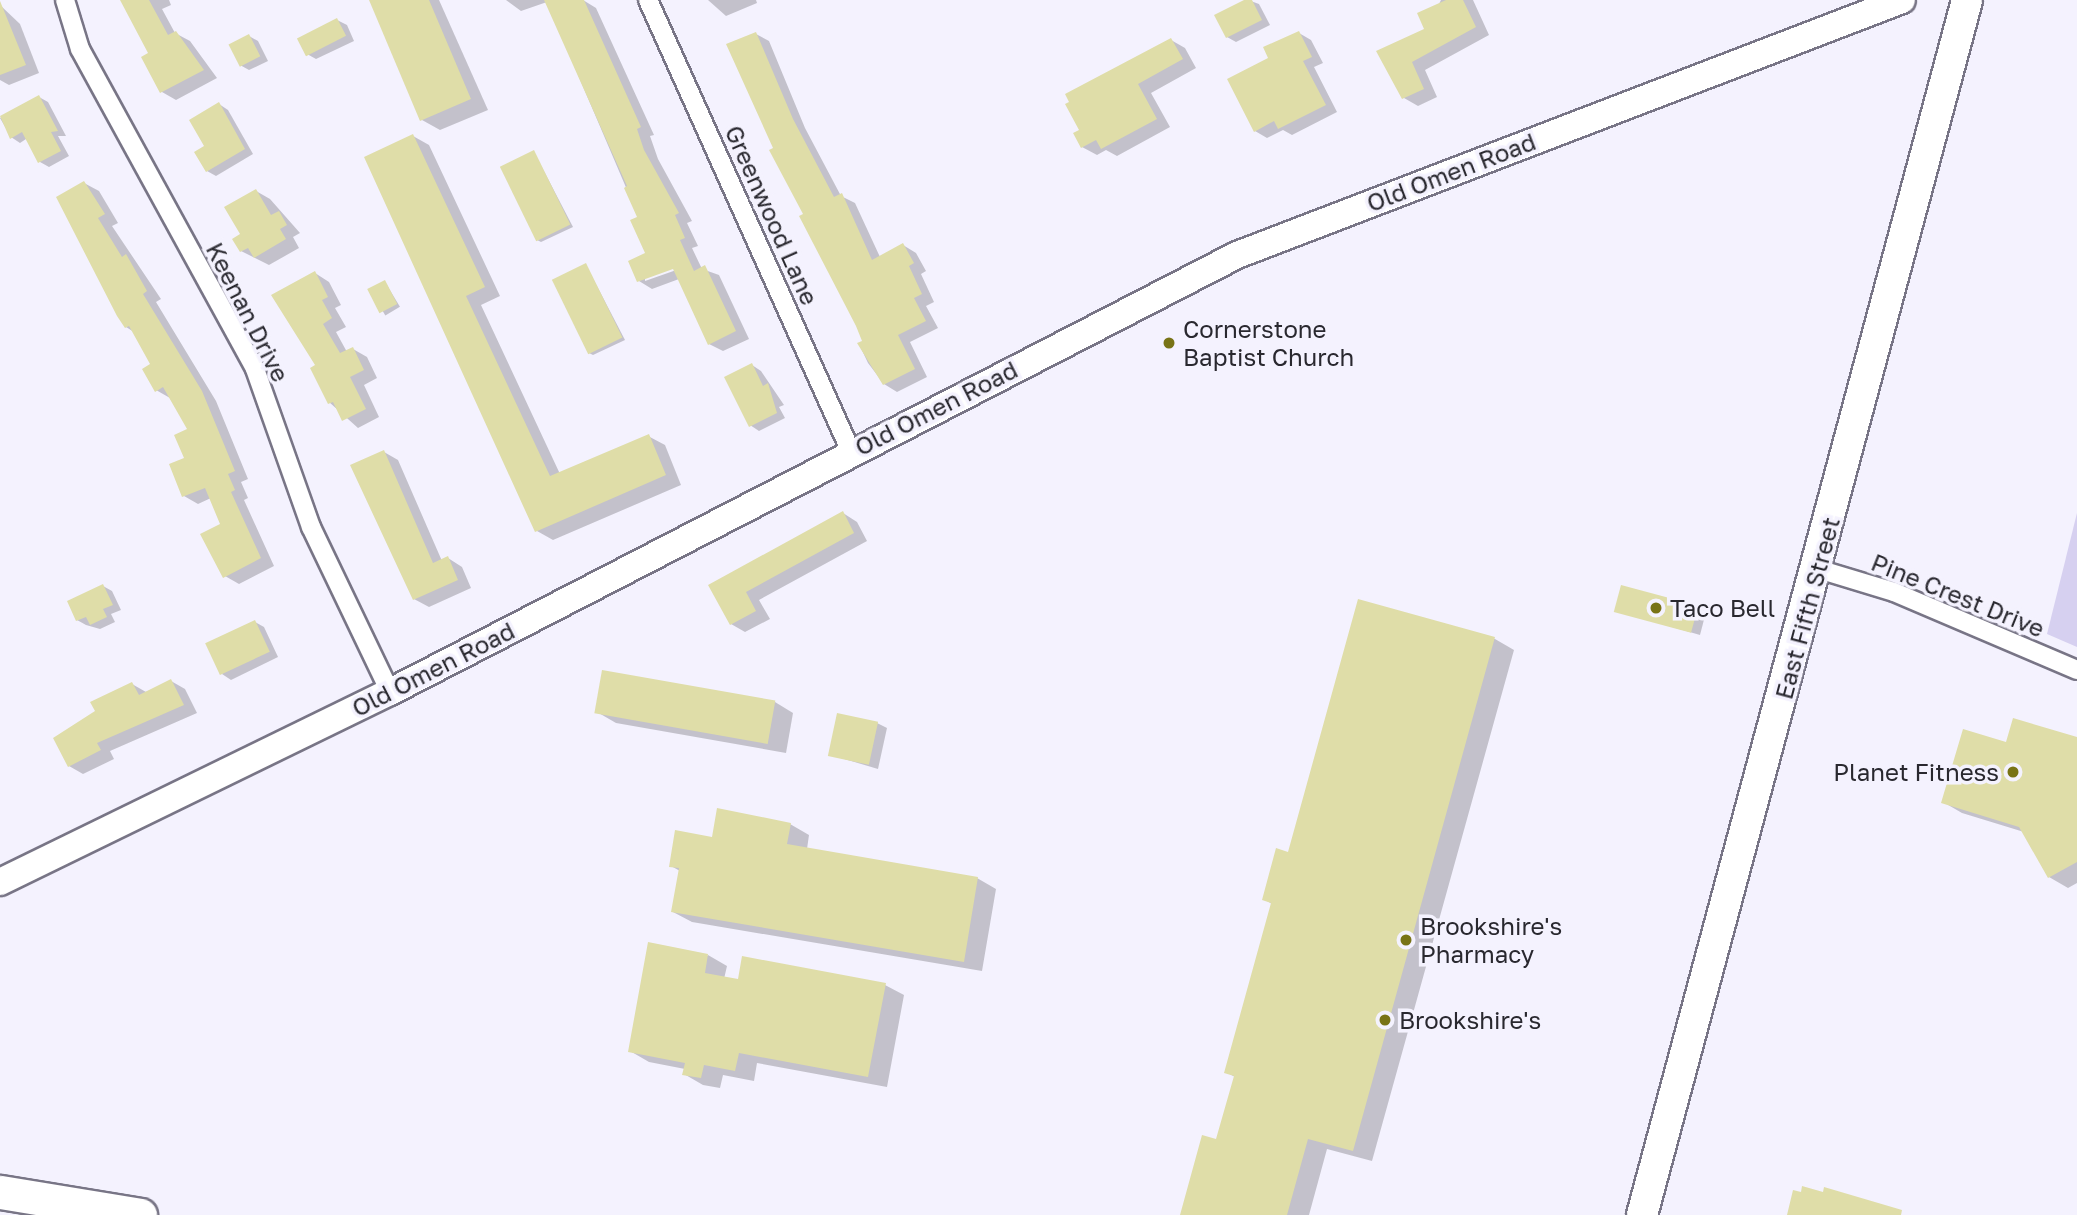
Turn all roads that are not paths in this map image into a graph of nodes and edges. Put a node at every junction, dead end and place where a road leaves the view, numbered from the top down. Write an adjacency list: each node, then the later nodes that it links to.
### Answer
1 (65, 0): 8 (street, Keenan Drive)
2 (648, 0): 5 (street, Greenwood Lane)
3 (1902, 0): 5 (street, Old Omen Road)
4 (1967, 0): 6 (main road, East Fifth Street)
5 (851, 451): 8 (street, Old Omen Road)
6 (1818, 569): 7 (street, Pine Crest Drive); 12 (main road, East Fifth Street)
7 (2077, 670)
8 (390, 692): 9 (street, Old Omen Road)
9 (0, 882)
10 (0, 1192): 11 (highway)
11 (140, 1215)
12 (1642, 1215)

